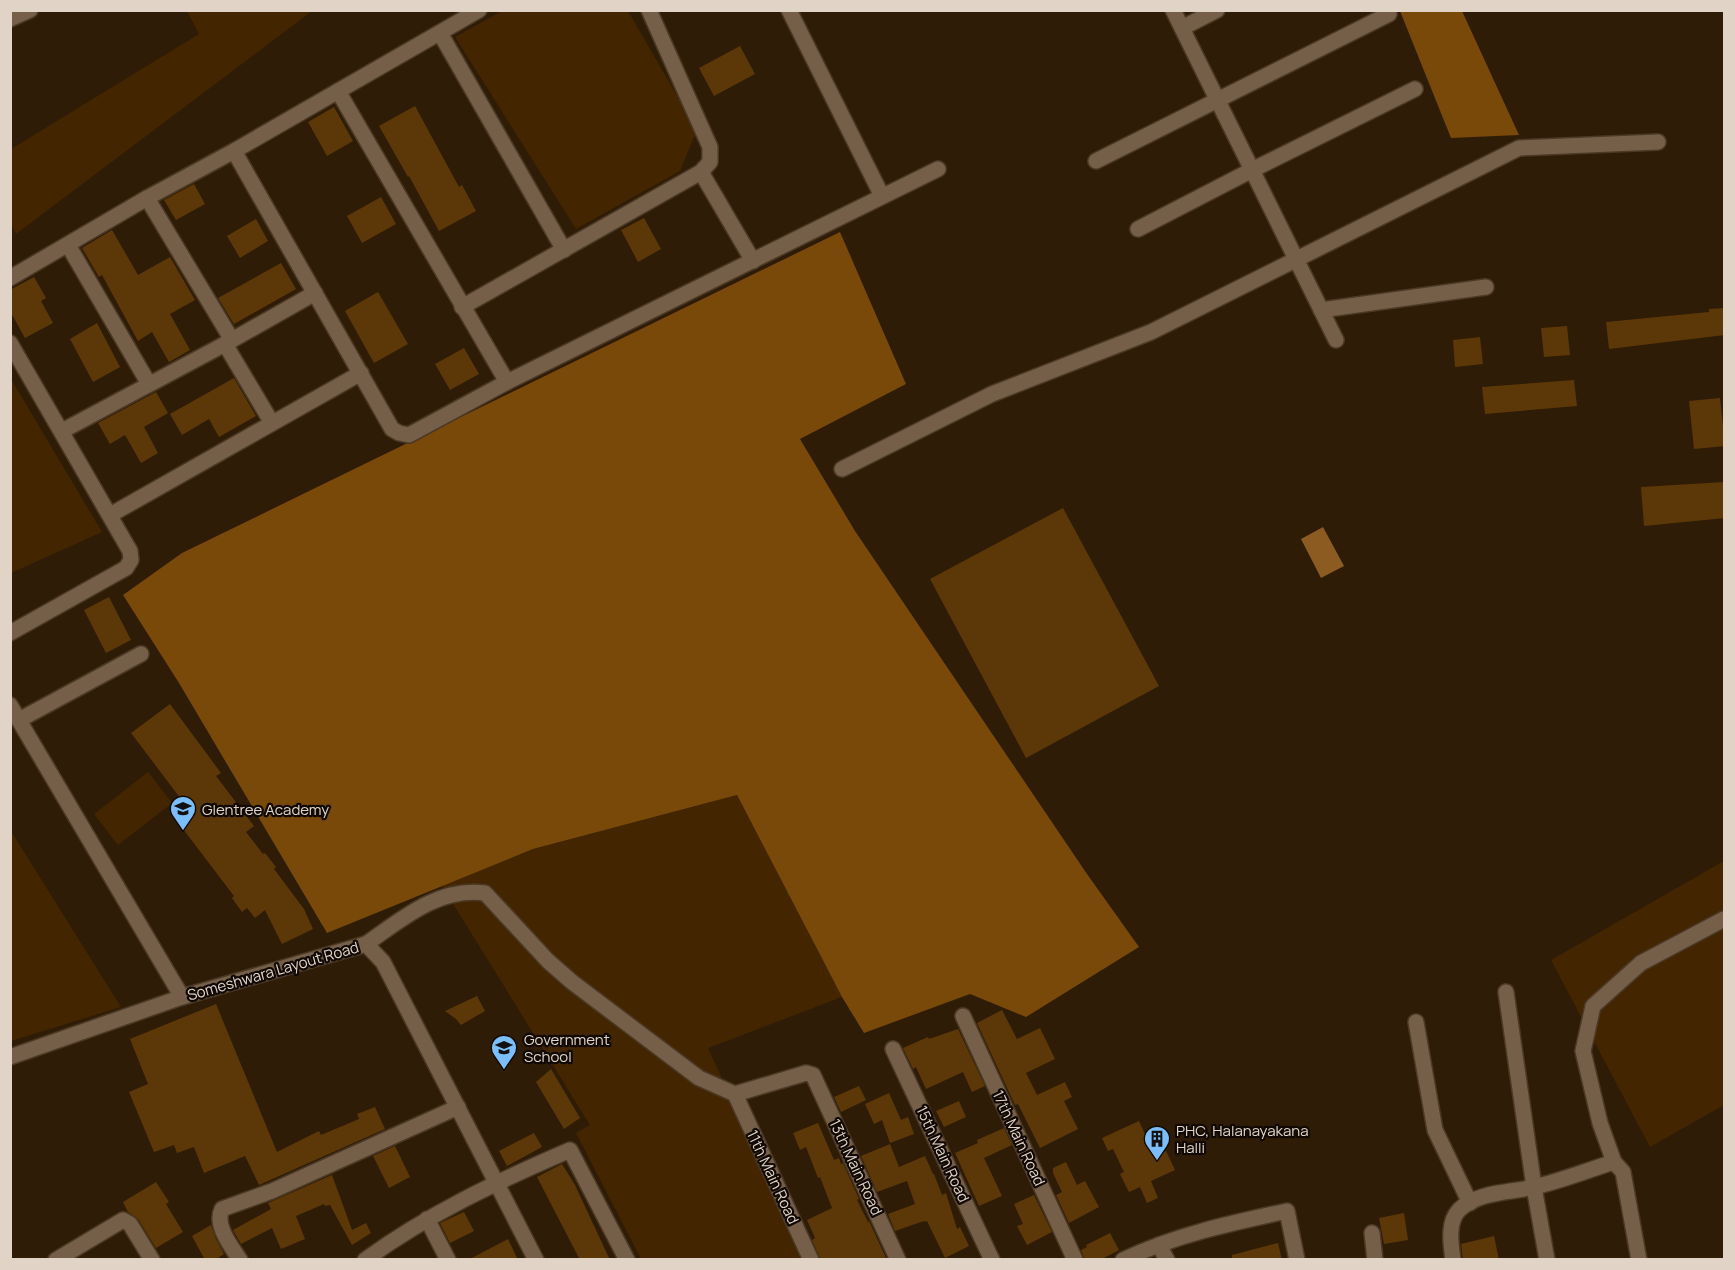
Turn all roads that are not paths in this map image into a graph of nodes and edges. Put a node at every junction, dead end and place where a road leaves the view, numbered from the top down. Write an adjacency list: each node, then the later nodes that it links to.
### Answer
1 (30, 10): 8 (street)
2 (479, 10): 10 (street)
3 (649, 10): 19 (street)
4 (789, 10): 20 (street)
5 (1173, 10): 9 (street)
6 (1217, 10): 9 (street)
7 (1389, 14): 13 (street)
8 (10, 20)
9 (1182, 28): 13 (street)
10 (440, 33): 12 (street); 24 (street)
11 (1415, 89): 18 (street)
12 (338, 91): 15 (street); 30 (street)
13 (1217, 100): 16 (street); 18 (street)
14 (1658, 141): 25 (street)
15 (234, 151): 21 (street); 29 (street)
16 (1096, 161)
17 (938, 169): 20 (street)
18 (1252, 170): 22 (street); 25 (street)
19 (701, 172): 24 (street); 26 (street)
20 (882, 196): 26 (street)
21 (147, 198): 23 (street); 33 (street)
22 (1138, 229)
23 (68, 245): 27 (street); 37 (street)
24 (564, 250): 30 (street)
25 (1296, 260): 31 (street); 40 (street)
26 (753, 261): 36 (street)
27 (10, 278)
28 (1486, 287): 31 (street)
29 (315, 293): 33 (street); 35 (street)
30 (462, 307): 36 (street)
31 (1321, 310): 32 (street)
32 (1336, 340)
33 (229, 342): 37 (street); 38 (street)
34 (10, 343): 39 (street)
35 (361, 373): 36 (street); 38 (street)
36 (507, 382)
37 (148, 384): 39 (street)
38 (272, 423): 41 (street)
39 (62, 431): 41 (street)
40 (842, 470)
41 (110, 515): 42 (street)
42 (10, 633)
43 (141, 654): 45 (street)
44 (10, 705): 45 (street)
45 (19, 720): 49 (street)
46 (1725, 919): 56 (street)
47 (366, 944): 49 (street, Someshwara Layout Road); 54 (street); 55 (street, Someshwara Layout Road)
48 (1506, 992): 58 (street)
49 (182, 997): 53 (street, Someshwara Layout Road)
50 (963, 1016): 73 (street, 17th Main Road)
51 (1416, 1022): 59 (street)
52 (893, 1049): 72 (street, 15th Main Road)
53 (10, 1057)
54 (735, 1094): 70 (street, 11th Main Road); 71 (street, 13th Main Road)
55 (458, 1107): 57 (street, Someshwara Layout Road); 65 (street)
56 (1614, 1162): 58 (street); 80 (street)
57 (496, 1182): 60 (street); 68 (street, Someshwara Layout Road); 69 (street)
58 (1534, 1187): 59 (street); 79 (street)
59 (1470, 1203): 78 (street)
60 (427, 1219): 66 (street); 67 (street)
61 (1372, 1233): 77 (street)
62 (1159, 1245): 74 (street); 75 (street); 76 (street)
63 (56, 1260): 64 (street)
64 (152, 1260)
65 (240, 1260)
66 (365, 1260)
67 (448, 1260)
68 (536, 1260)
69 (627, 1260)
70 (812, 1260)
71 (898, 1260)
72 (992, 1260)
73 (1075, 1260)
74 (1124, 1260)
75 (1167, 1260)
76 (1297, 1260)
77 (1375, 1260)
78 (1453, 1260)
79 (1547, 1260)
80 (1639, 1260)

